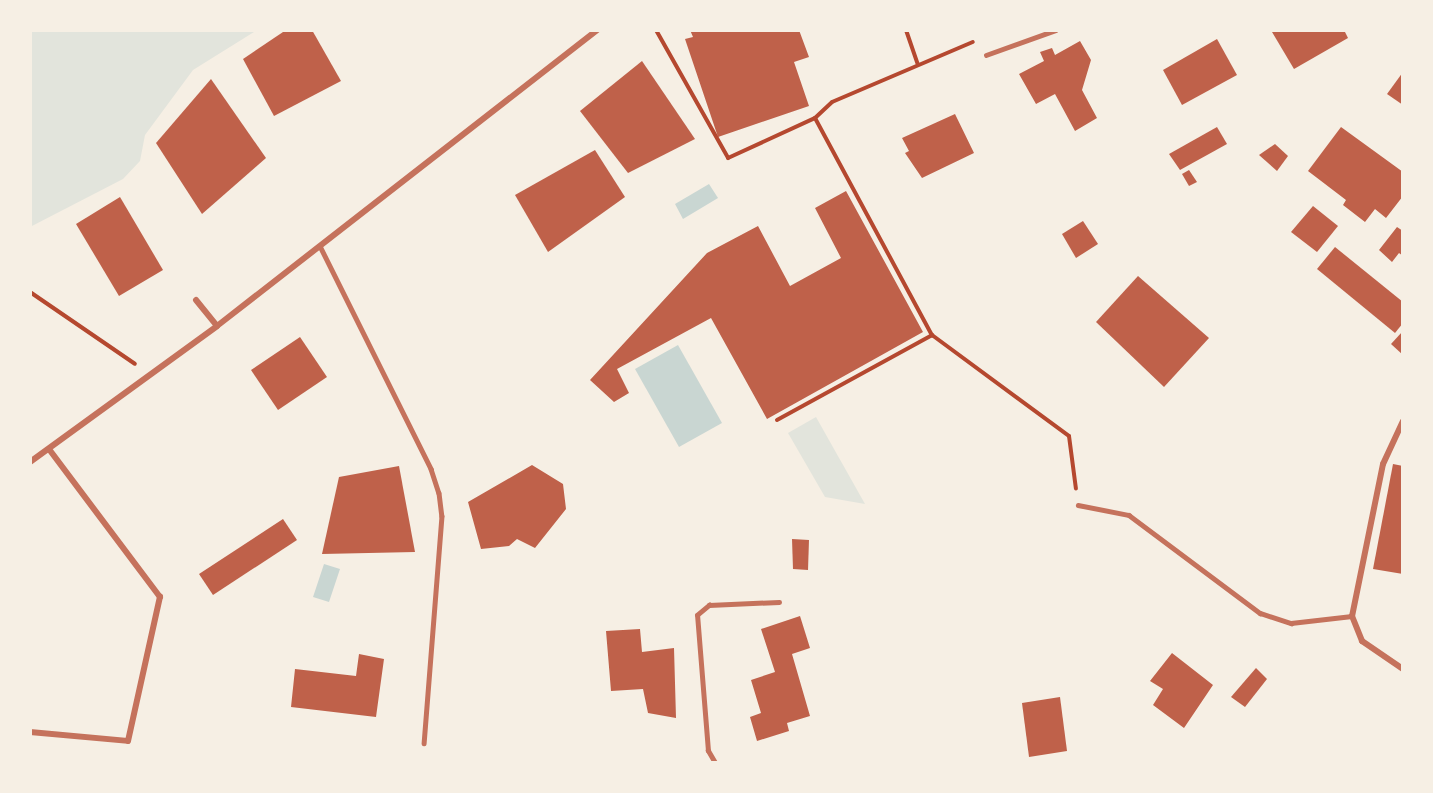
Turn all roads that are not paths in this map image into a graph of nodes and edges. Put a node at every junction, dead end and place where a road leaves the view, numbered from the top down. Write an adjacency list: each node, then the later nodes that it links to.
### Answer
1 (597, 30): 4 (street)
2 (1056, 30): 3 (lane)
3 (986, 55)
4 (321, 248): 6 (street); 15 (lane)
5 (196, 300): 6 (street)
6 (217, 327): 8 (street)
7 (1403, 421): 12 (street)
8 (49, 448): 9 (street); 14 (street)
9 (30, 462)
10 (1078, 505): 12 (lane)
11 (779, 602): 16 (lane)
12 (1352, 616): 13 (street)
13 (1403, 669)
14 (30, 732)
15 (424, 743)
16 (715, 763)

